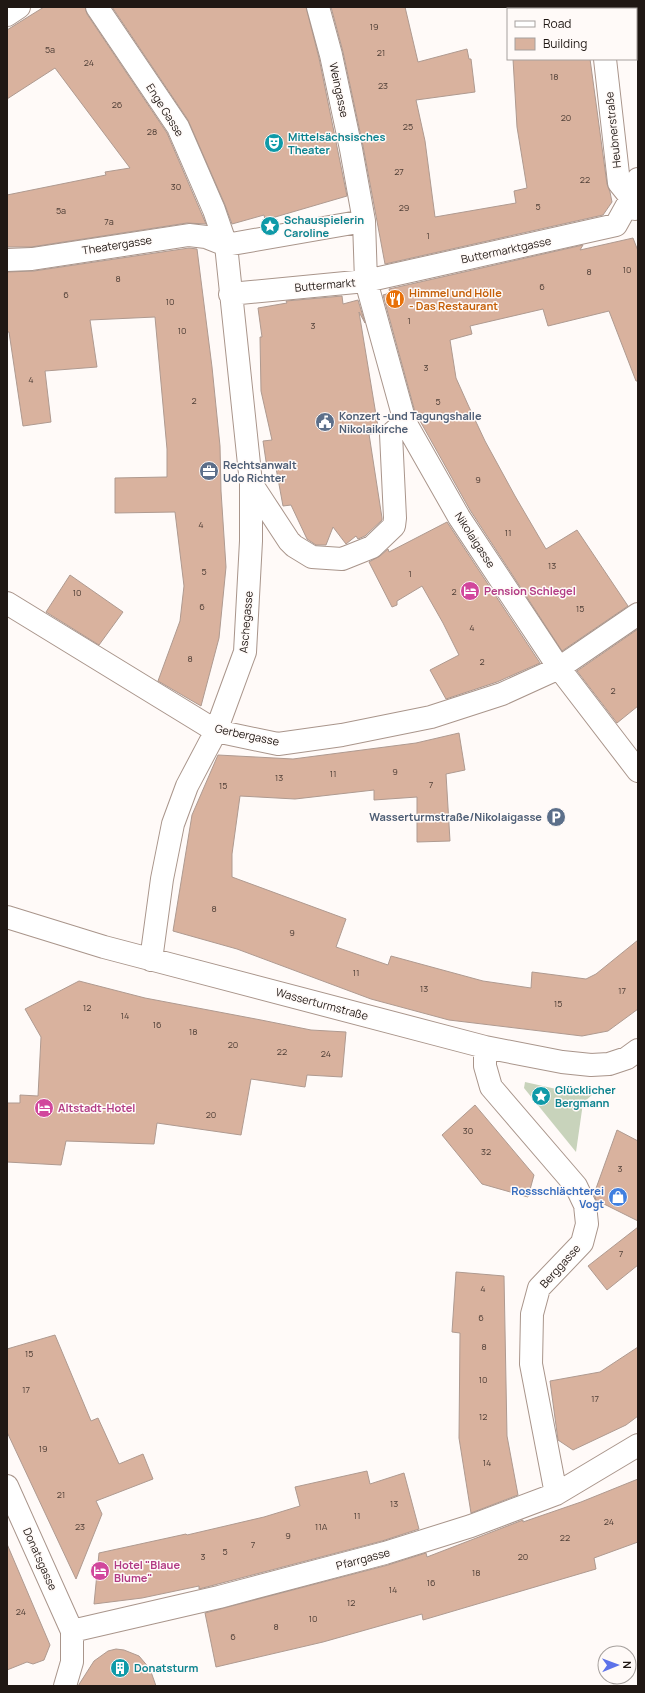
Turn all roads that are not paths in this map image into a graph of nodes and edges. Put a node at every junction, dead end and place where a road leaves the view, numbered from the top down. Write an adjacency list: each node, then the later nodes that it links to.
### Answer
1 (19, 7): 4 (street)
2 (97, 7): 8 (street, Enge Gasse)
3 (318, 7): 7 (street, Weingasse)
4 (7, 15)
5 (606, 60): 6 (street, Heubnerstraße)
6 (636, 197): 10 (street, Buttermarktgasse)
7 (364, 221): 8 (street); 10 (street, Buttermarkt)
8 (226, 245): 9 (street, Theatergasse); 11 (street)
9 (7, 260)
10 (366, 281): 11 (street, Buttermarkt); 12 (street, Nikolaigasse)
11 (230, 294): 13 (street, Aschegasse)
12 (404, 422): 13 (street); 16 (street, Nikolaigasse)
13 (251, 483): 17 (street, Aschegasse)
14 (7, 602): 17 (street, Gerbergasse)
15 (638, 614): 16 (street, Gerbergasse)
16 (559, 668): 17 (street, Gerbergasse); 18 (street, Nikolaigasse)
17 (216, 731): 20 (street, Aschegasse)
18 (638, 771)
19 (7, 917): 20 (street, Wasserturmstraße)
20 (151, 960): 21 (street, Wasserturmstraße)
21 (485, 1047): 22 (street, Wasserturmstraße); 25 (street, Berggasse)
22 (638, 1050)
23 (638, 1445): 25 (street, Pfarrgasse)
24 (7, 1486): 26 (street, Donatsgasse)
25 (556, 1494): 26 (street, Pfarrgasse)
26 (72, 1631): 27 (street)
27 (65, 1686)

